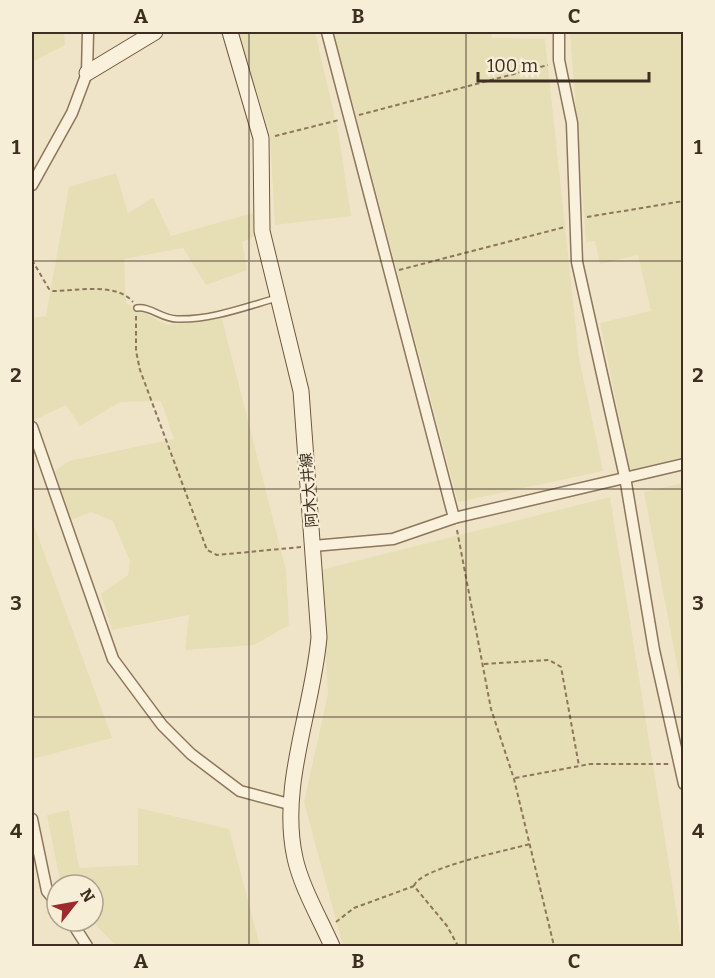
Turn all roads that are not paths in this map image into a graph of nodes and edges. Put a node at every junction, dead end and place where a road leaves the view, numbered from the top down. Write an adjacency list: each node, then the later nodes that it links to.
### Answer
1 (88, 32): 6 (street)
2 (155, 32): 6 (main road)
3 (230, 32): 8 (main road, 阿木大井線)
4 (327, 32): 13 (street)
5 (559, 32): 12 (street)
6 (87, 73): 7 (street)
7 (32, 185)
8 (277, 298): 9 (lane); 14 (main road, 阿木大井線)
9 (137, 308)
10 (32, 427): 16 (street)
11 (684, 464): 12 (street)
12 (625, 477): 13 (street); 15 (street)
13 (454, 518): 14 (street)
14 (313, 546): 16 (main road, 阿木大井線)
15 (684, 784)
16 (289, 804): 20 (main road, 阿木大井線)
17 (32, 819): 18 (street)
18 (45, 881)
19 (79, 933): 21 (street)
20 (329, 942)
21 (87, 946)

